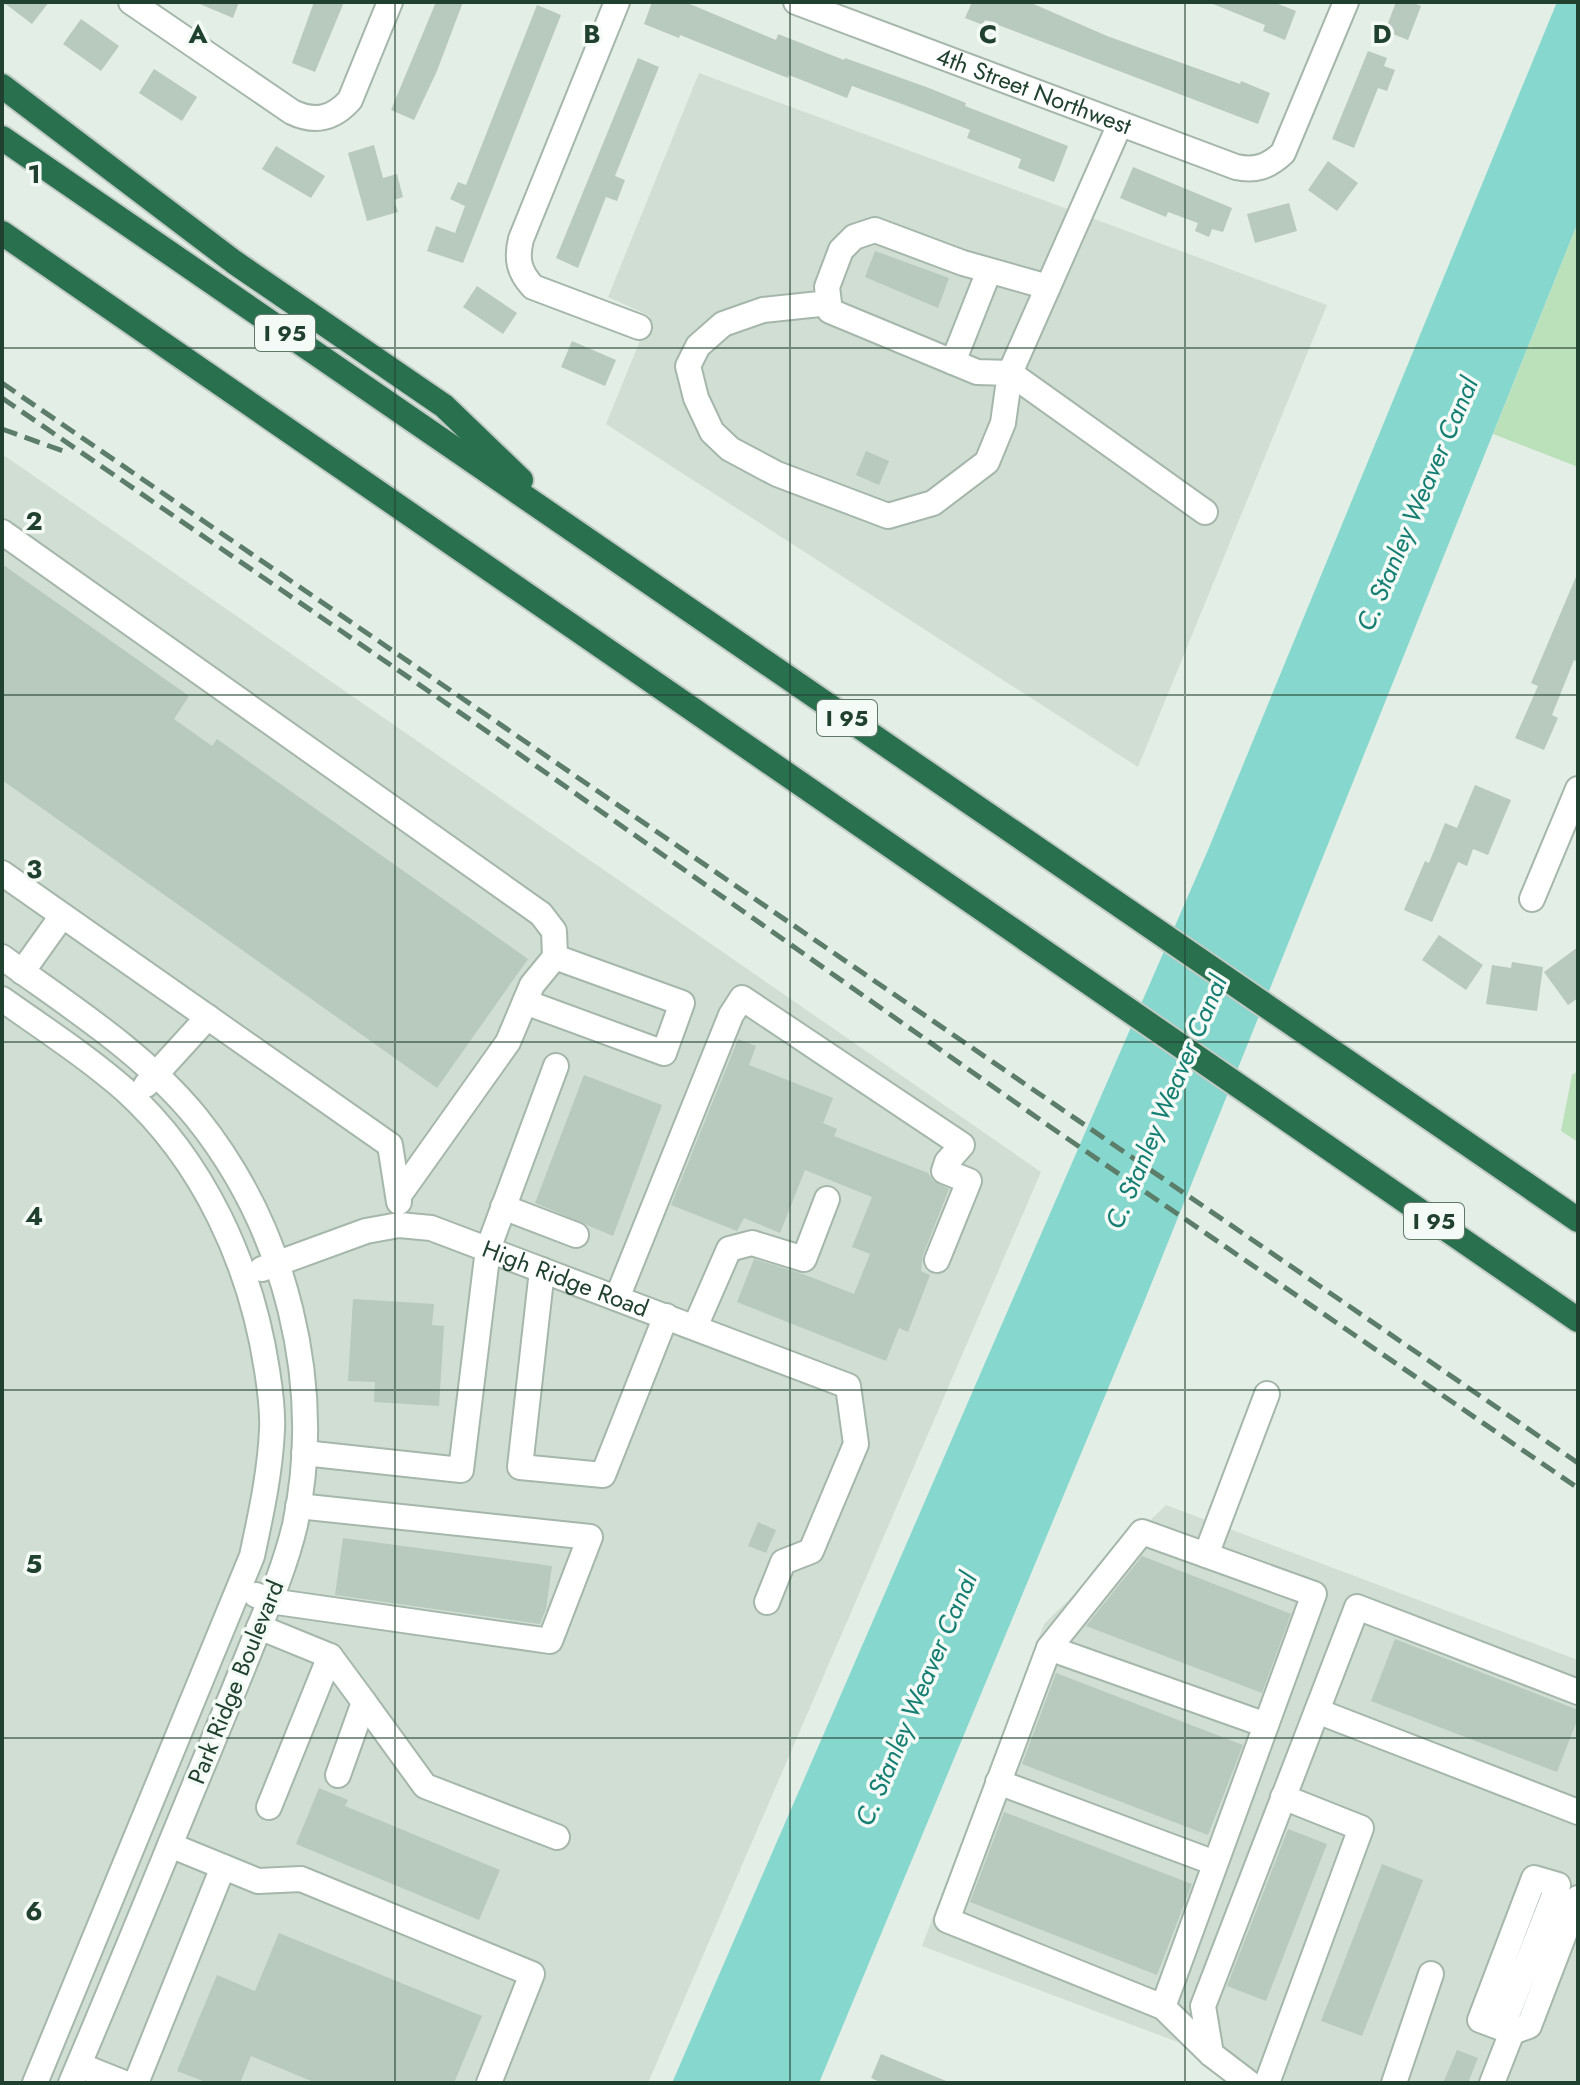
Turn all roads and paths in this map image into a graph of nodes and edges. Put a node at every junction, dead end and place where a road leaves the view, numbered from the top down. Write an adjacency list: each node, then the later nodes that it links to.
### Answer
1 (131, 2): 6 (street)
2 (390, 2): 6 (street)
3 (617, 2): 14 (street)
4 (796, 2): 8 (street, 4th Street Northwest)
5 (1346, 2): 8 (street, 4th Street Northwest)
6 (163, 12)
7 (2, 86): 18 (highway)
8 (1120, 124): 12 (street)
9 (2, 138): 18 (highway, I 95)
10 (2, 233): 45 (highway, I 95)
11 (989, 271): 12 (street); 13 (street); 15 (street)
12 (1048, 287): 16 (street)
13 (829, 303): 15 (street); 16 (street)
14 (639, 327)
15 (953, 362): 16 (street)
16 (1010, 373): 17 (street)
17 (1205, 512)
18 (568, 527): 35 (highway, I 95)
19 (2, 532): 24 (street)
20 (1578, 789): 22 (street)
21 (2, 873): 23 (street)
22 (1532, 899)
23 (62, 916): 25 (street); 28 (street)
24 (555, 957): 27 (street); 27 (street)
25 (12, 964): 30 (street)
26 (2, 999): 31 (street)
27 (525, 1002): 32 (street)
28 (208, 1017): 30 (street); 32 (street)
29 (556, 1066): 34 (street)
30 (156, 1075): 31 (street); 40 (street)
31 (133, 1098): 42 (street)
32 (400, 1194): 36 (street)
33 (827, 1199): 46 (street)
34 (503, 1207): 37 (street); 38 (street)
35 (1578, 1220)
36 (399, 1225): 38 (street, High Ridge Road); 40 (street, High Ridge Road)
37 (576, 1235)
38 (488, 1249): 41 (street, High Ridge Road); 48 (street)
39 (937, 1260): 43 (street)
40 (277, 1262): 42 (street, High Ridge Road); 48 (street, Park Ridge Boulevard)
41 (542, 1270): 43 (street, High Ridge Road); 44 (street)
42 (246, 1277): 51 (street, Park Ridge Boulevard)
43 (617, 1298): 44 (street, High Ridge Road)
44 (666, 1316): 46 (street, High Ridge Road)
45 (1578, 1320)
46 (695, 1327): 53 (street, High Ridge Road)
47 (1267, 1394): 50 (street)
48 (304, 1453): 49 (street, Park Ridge Boulevard)
49 (298, 1506): 52 (street, Park Ridge Boulevard); 52 (street)
50 (1206, 1555): 55 (street); 60 (street)
51 (239, 1588): 52 (street); 75 (street, Park Ridge Boulevard)
52 (270, 1601): 54 (street, Park Ridge Boulevard)
53 (767, 1602)
54 (259, 1627): 56 (street); 67 (street, Park Ridge Boulevard)
55 (1049, 1648): 60 (street); 62 (street)
56 (330, 1656): 58 (street); 64 (street)
57 (1578, 1692): 59 (street)
58 (364, 1702): 61 (street); 66 (street)
59 (1317, 1711): 63 (street); 65 (street)
60 (1266, 1725): 68 (street)
61 (338, 1775)
62 (998, 1782): 68 (street); 72 (street)
63 (1283, 1797): 74 (street); 81 (street)
64 (269, 1807)
65 (1578, 1812)
66 (557, 1837)
67 (170, 1845): 69 (street); 76 (street, Park Ridge Boulevard)
68 (1215, 1863): 72 (street)
69 (223, 1867): 78 (street); 79 (street)
70 (1578, 1898): 73 (street)
71 (1431, 1974): 82 (street)
72 (1163, 2007): 74 (street)
73 (1507, 2030): 73 (street); 83 (street)
74 (1211, 2054): 80 (street)
75 (39, 2075): 76 (street)
76 (74, 2076): 77 (street)
77 (124, 2083)
78 (136, 2083)
79 (489, 2083)
80 (1249, 2083)
81 (1267, 2083)
82 (1394, 2083)
83 (1492, 2083)

